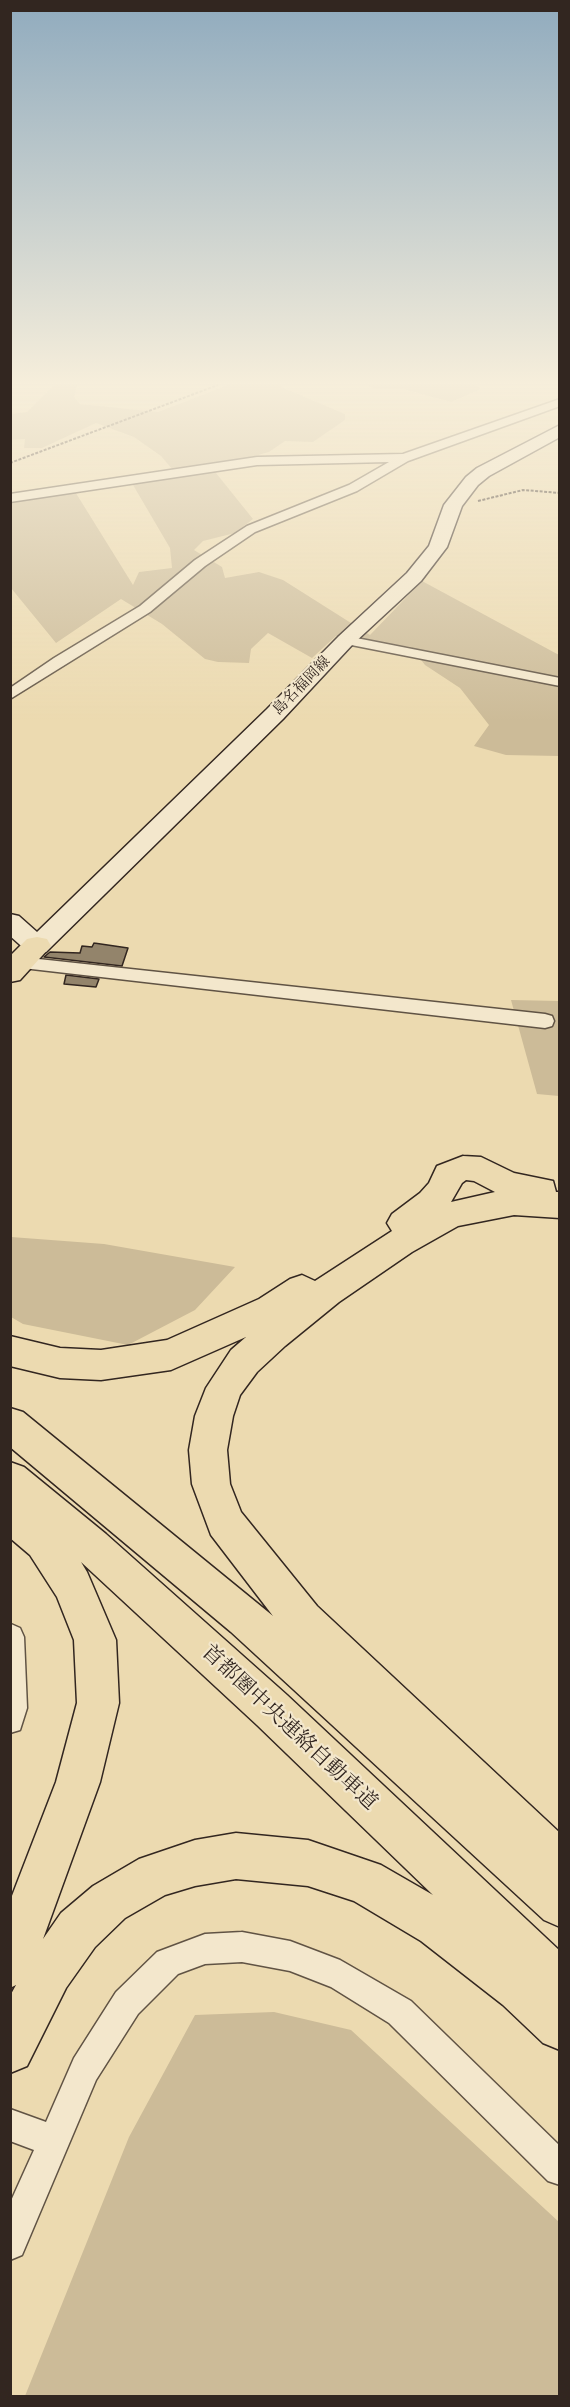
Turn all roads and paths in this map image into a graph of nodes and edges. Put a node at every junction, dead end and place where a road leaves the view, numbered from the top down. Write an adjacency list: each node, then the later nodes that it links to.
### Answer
1 (330, 497): 7 (street)
2 (459, 497): 4 (main road, 島名福岡線)
3 (491, 497): 4 (path)
4 (453, 506): 5 (main road, 島名福岡線)
5 (346, 640): 6 (street); 9 (main road, 島名福岡線)
6 (560, 682)
7 (10, 695)
8 (10, 922): 9 (main road)
9 (23, 961): 10 (street)
10 (545, 1021)
11 (560, 1192): 13 (highway)
12 (560, 1205): 19 (highway)
13 (10, 1351)
14 (10, 1424): 20 (highway)
15 (10, 1479): 22 (highway, 首都圏中央連絡自動車道)
16 (10, 1513): 21 (highway)
17 (11, 1637): 18 (street)
18 (10, 1720)
19 (560, 1868)
20 (560, 1904)
21 (10, 1965)
22 (560, 1984)
23 (560, 2025): 24 (highway)
24 (10, 2049)
25 (10, 2125): 26 (street)
26 (54, 2141): 27 (street); 28 (street)
27 (560, 2169)
28 (10, 2243)

